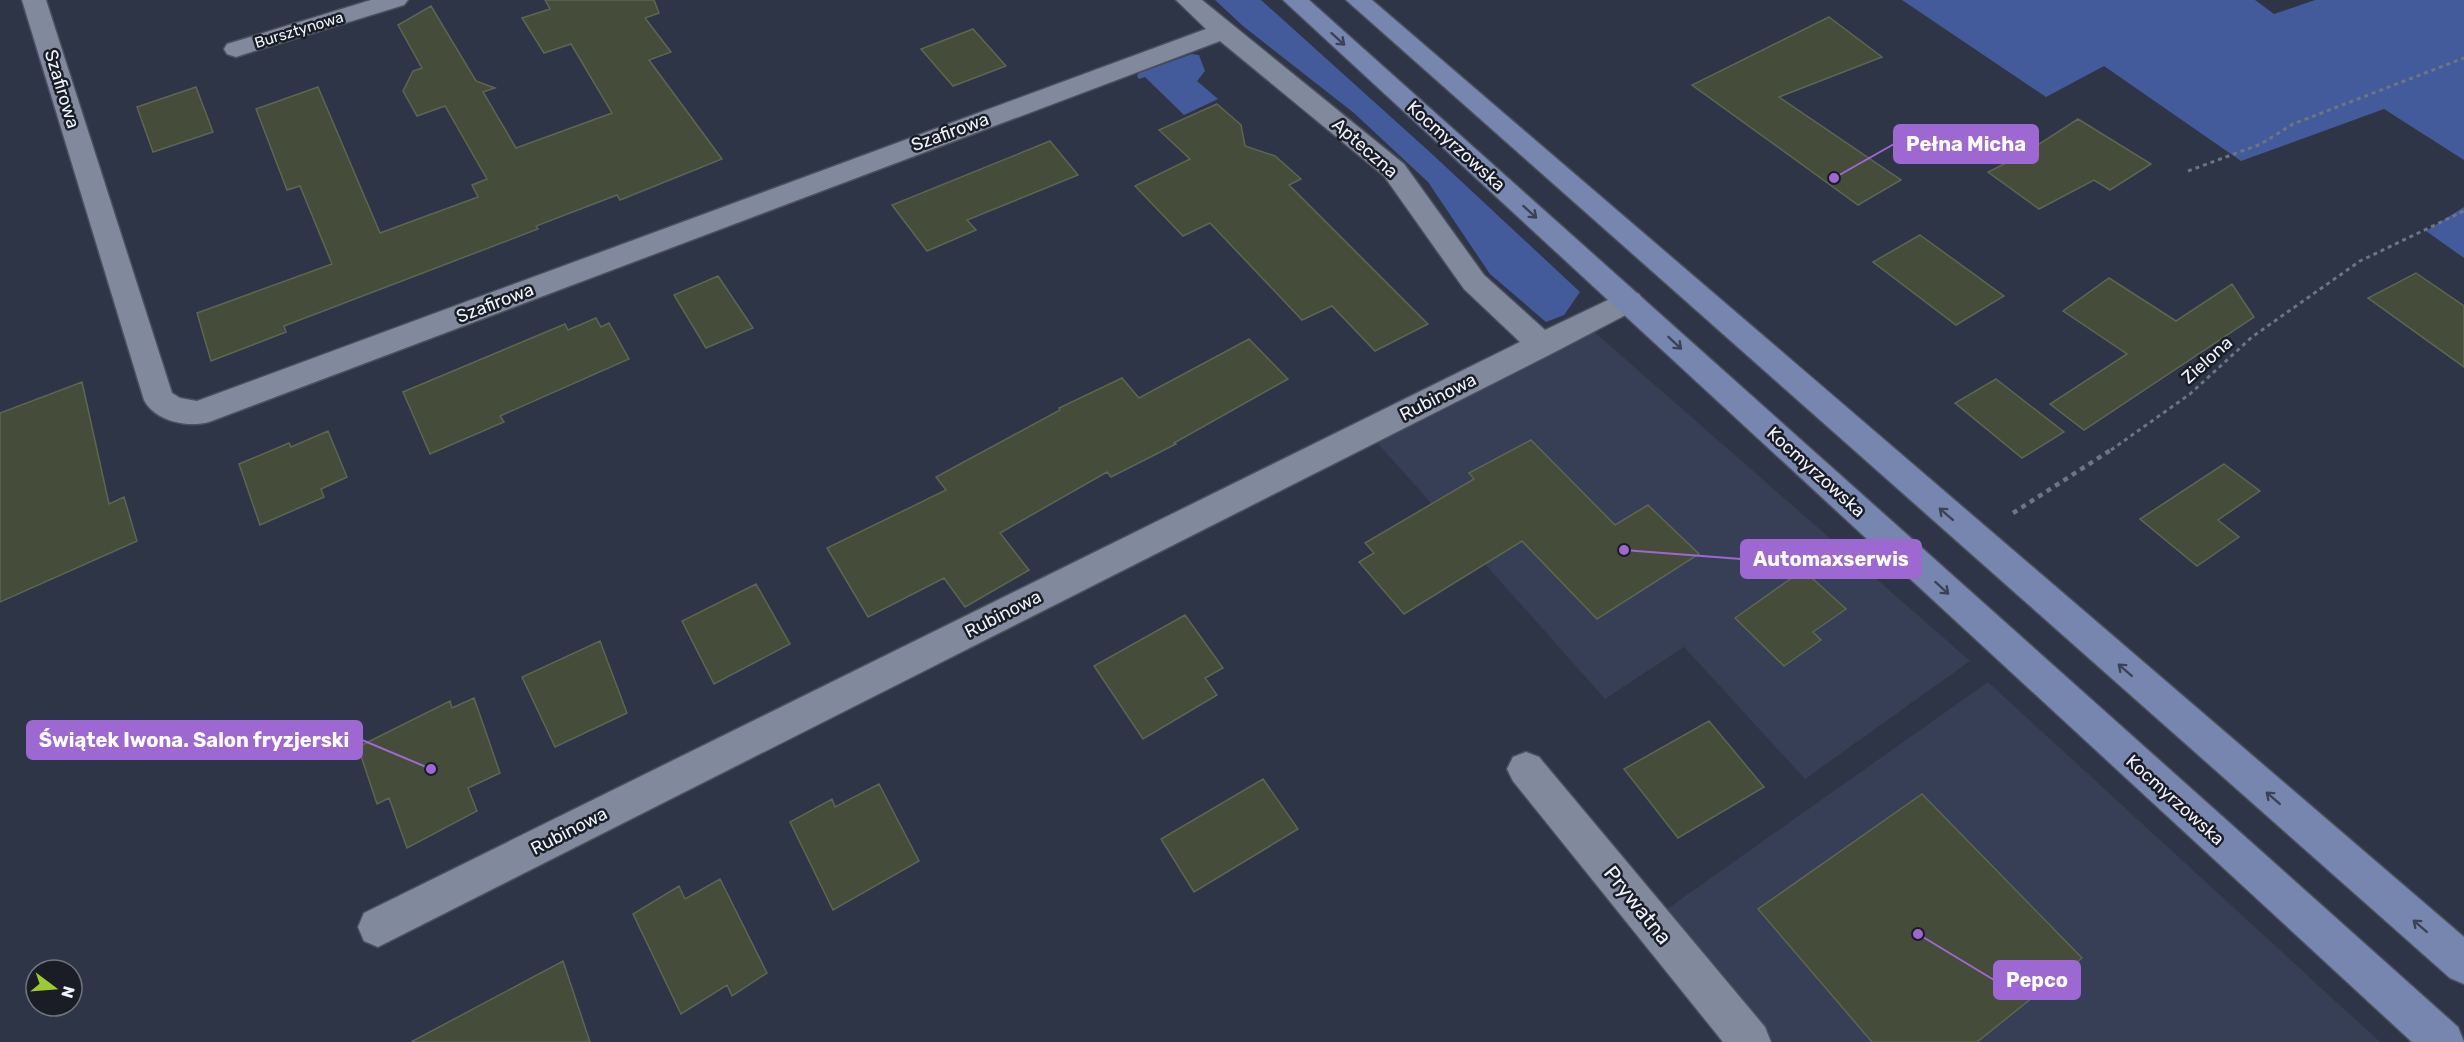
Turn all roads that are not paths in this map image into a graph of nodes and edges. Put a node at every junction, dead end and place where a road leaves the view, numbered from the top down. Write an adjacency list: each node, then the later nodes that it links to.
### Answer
1 (34, 0): 6 (street, Szafirowa)
2 (396, 0): 7 (street, Bursztynowa)
3 (1188, 0): 6 (street, Apteczna)
4 (1295, 0): 8 (main road, Kocmyrzowska, one-way to 8)
5 (1358, 0): 12 (main road, one-way to 5)
6 (1223, 31): 9 (street, Apteczna)
7 (236, 49)
8 (1629, 301): 9 (street, Rubinowa); 14 (main road, Kocmyrzowska, one-way to 14)
9 (1542, 345): 11 (street, Rubinowa)
10 (1526, 768): 13 (street, Prywatna)
11 (378, 927)
12 (2464, 964)
13 (1750, 1042)
14 (2443, 1042)

